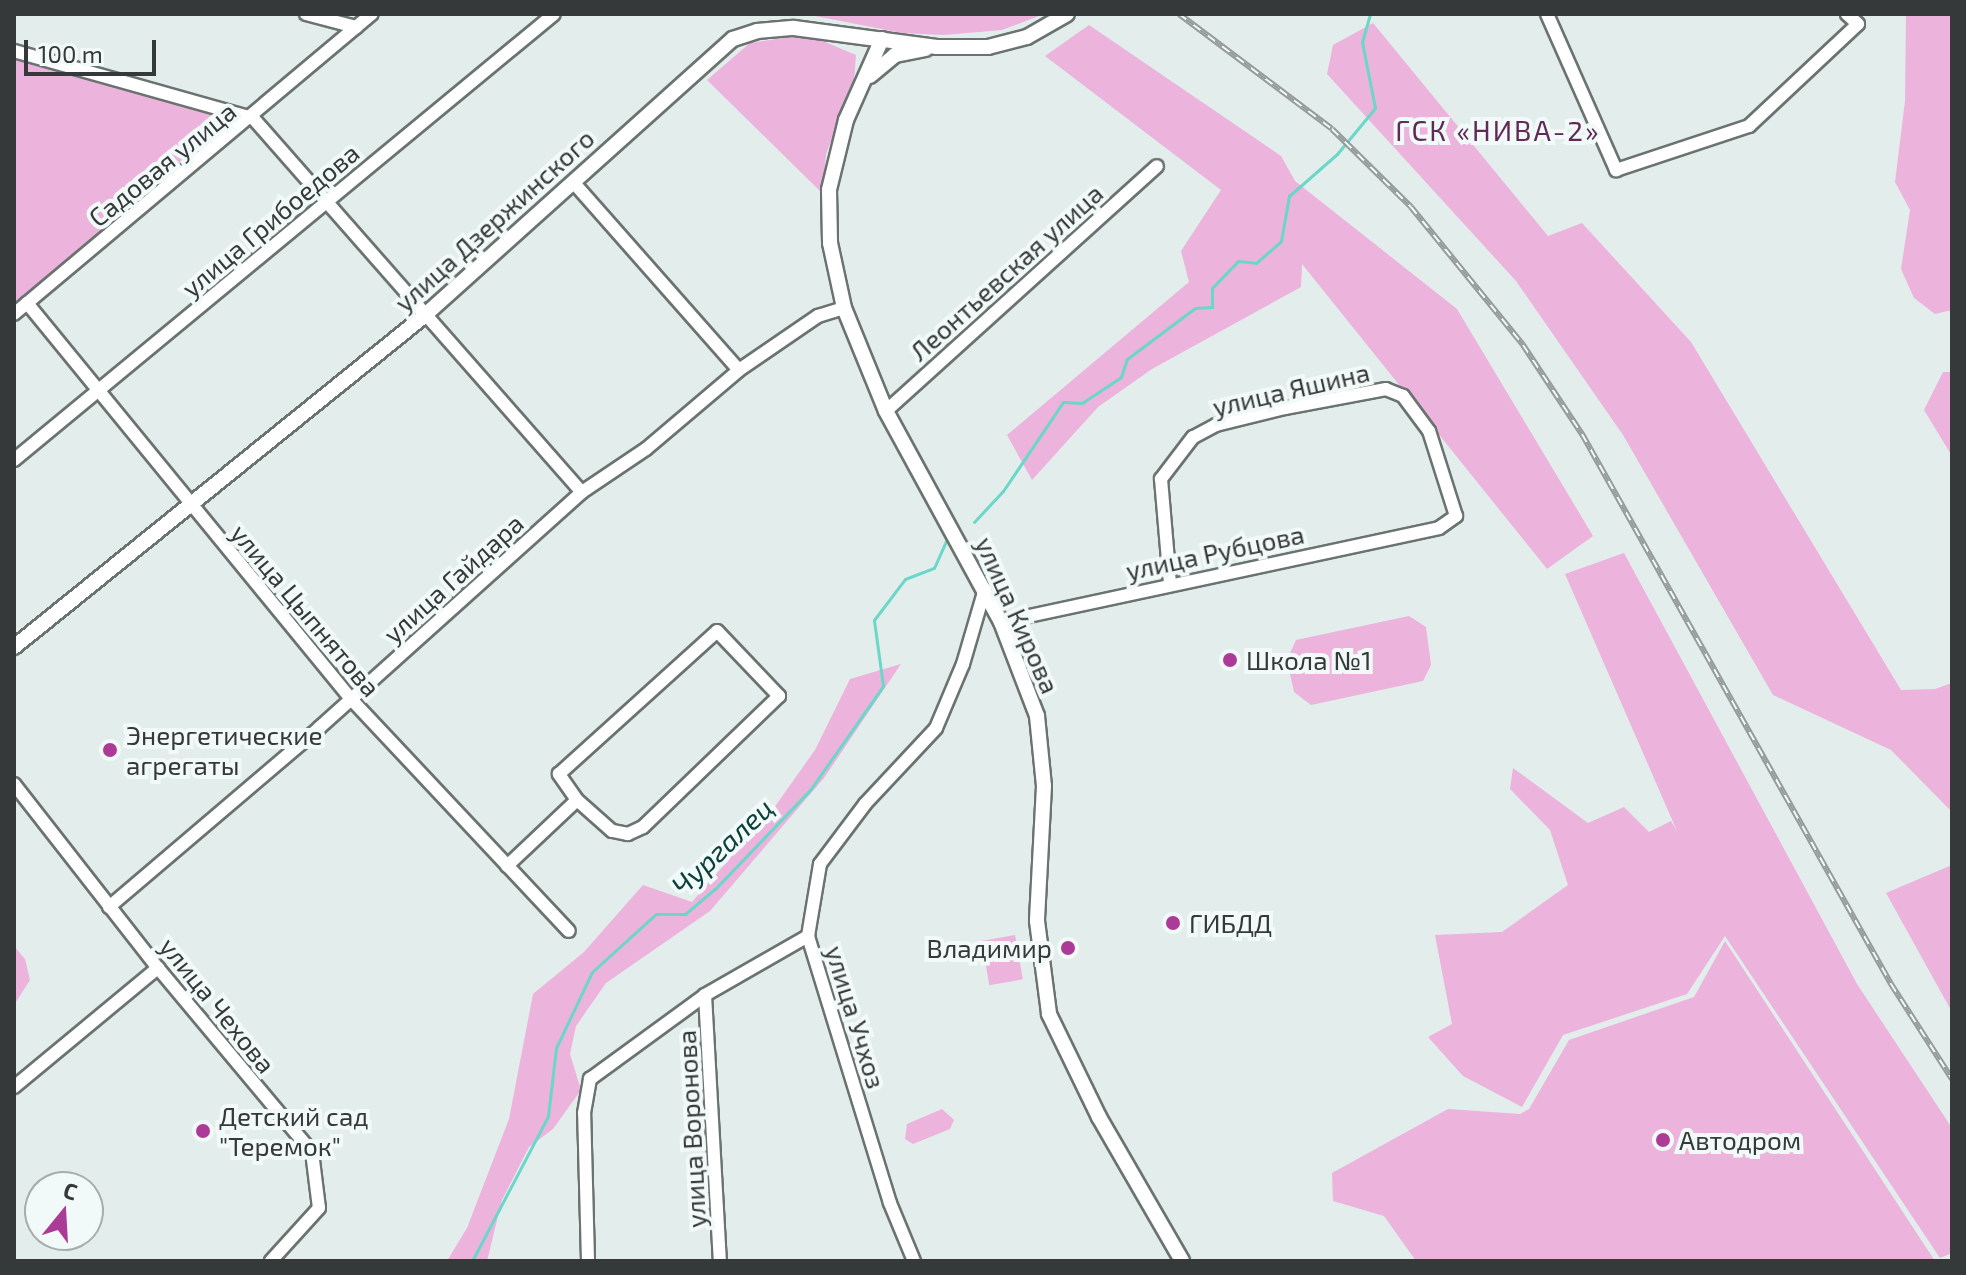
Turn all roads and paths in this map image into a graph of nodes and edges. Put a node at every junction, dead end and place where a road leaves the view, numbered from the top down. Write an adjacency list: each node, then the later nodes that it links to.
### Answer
1 (306, 14): 7 (street)
2 (372, 14): 7 (street, Садовая улица)
3 (554, 14): 17 (street, улица Грибоедова)
4 (1067, 14): 10 (main road, улица Дзержинского)
5 (1547, 14): 6 (street)
6 (1847, 14)
7 (356, 27): 14 (street, Садовая улица)
8 (851, 34): 9 (main road, улица Дзержинского); 12 (main road); 16 (main road, улица Дзержинского)
9 (882, 39): 10 (main road, улица Дзержинского); 12 (main road, улица Кирова)
10 (937, 47): 13 (main road)
11 (14, 51): 14 (street)
12 (869, 68): 13 (main road, улица Кирова)
13 (859, 92): 19 (main road, улица Кирова)
14 (253, 118): 17 (street); 18 (street, Садовая улица)
15 (1157, 166): 24 (street, Леонтьевская улица)
16 (574, 183): 21 (main road, улица Дзержинского); 22 (street)
17 (329, 199): 21 (street); 23 (street, улица Грибоедова)
18 (27, 303): 20 (street, Садовая улица); 23 (street, улица Цыпнятова)
19 (844, 308): 22 (street, улица Гайдара); 24 (main road, улица Кирова)
20 (14, 314)
21 (424, 316): 26 (street); 27 (main road, улица Дзержинского)
22 (739, 370): 26 (street, улица Гайдара)
23 (99, 392): 25 (street, улица Грибоедова); 27 (street, улица Цыпнятова)
24 (886, 411): 30 (main road, улица Кирова)
25 (14, 460)
26 (582, 492): 33 (street, улица Гайдара)
27 (191, 507): 32 (main road, улица Дзержинского); 33 (street, улица Цыпнятова)
28 (1439, 528): 29 (street, улица Рубцова); 29 (street, улица Яшина)
29 (1170, 583): 31 (street, улица Рубцова)
30 (985, 589): 31 (main road, улица Кирова); 39 (street, улица Учхоз)
31 (1001, 622): 47 (main road, улица Кирова)
32 (14, 647)
33 (351, 699): 36 (street, улица Цыпнятова); 37 (street, улица Гайдара)
34 (14, 784): 37 (street, улица Чехова)
35 (577, 800): 35 (street); 36 (street)
36 (507, 866): 38 (street, улица Цыпнятова)
37 (109, 907): 40 (street, улица Чехова)
38 (569, 931)
39 (808, 936): 41 (street); 46 (street, улица Учхоз)
40 (158, 968): 42 (street); 43 (street, улица Чехова)
41 (705, 995): 44 (street); 45 (street, улица Воронова)
42 (14, 1087)
43 (271, 1261)
44 (588, 1261)
45 (720, 1261)
46 (914, 1261)
47 (1182, 1261)

